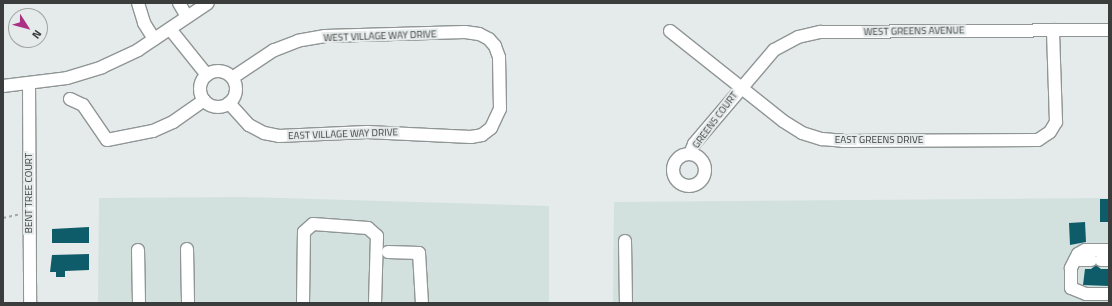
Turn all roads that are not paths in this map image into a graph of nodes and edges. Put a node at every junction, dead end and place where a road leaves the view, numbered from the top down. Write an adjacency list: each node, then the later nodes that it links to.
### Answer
1 (138, 3): 9 (street)
2 (179, 3): 4 (street)
3 (208, 3): 4 (street)
4 (187, 17): 5 (street)
5 (170, 29): 9 (street); 10 (street)
6 (1053, 30): 7 (street, WEST GREENS AVENUE); 14 (street, WEST GREENS AVENUE); 14 (street, EAST GREENS DRIVE)
7 (1109, 30)
8 (670, 31): 14 (street, EAST GREENS DRIVE)
9 (154, 39): 12 (street)
10 (207, 75): 11 (street); 16 (street)
11 (232, 78): 17 (street); 18 (street, WEST VILLAGE WAY DRIVE)
12 (29, 83): 13 (street); 29 (street, BENT TREE COURT)
13 (3, 86)
14 (740, 87): 19 (street, GREENS COURT)
15 (70, 99): 16 (street)
16 (204, 100): 17 (street)
17 (229, 103): 18 (street, EAST VILLAGE WAY DRIVE)
18 (491, 128)
19 (690, 154)
20 (626, 241): 35 (street)
21 (187, 249): 31 (street)
22 (138, 250): 30 (street)
23 (1109, 250): 25 (street)
24 (388, 252): 34 (street)
25 (1075, 260): 26 (street); 27 (street)
26 (1100, 260)
27 (1109, 294)
28 (1109, 302): 36 (street)
29 (30, 303)
30 (139, 303)
31 (188, 303)
32 (303, 303): 33 (street)
33 (375, 303)
34 (422, 303)
35 (626, 303)
36 (1105, 303)

